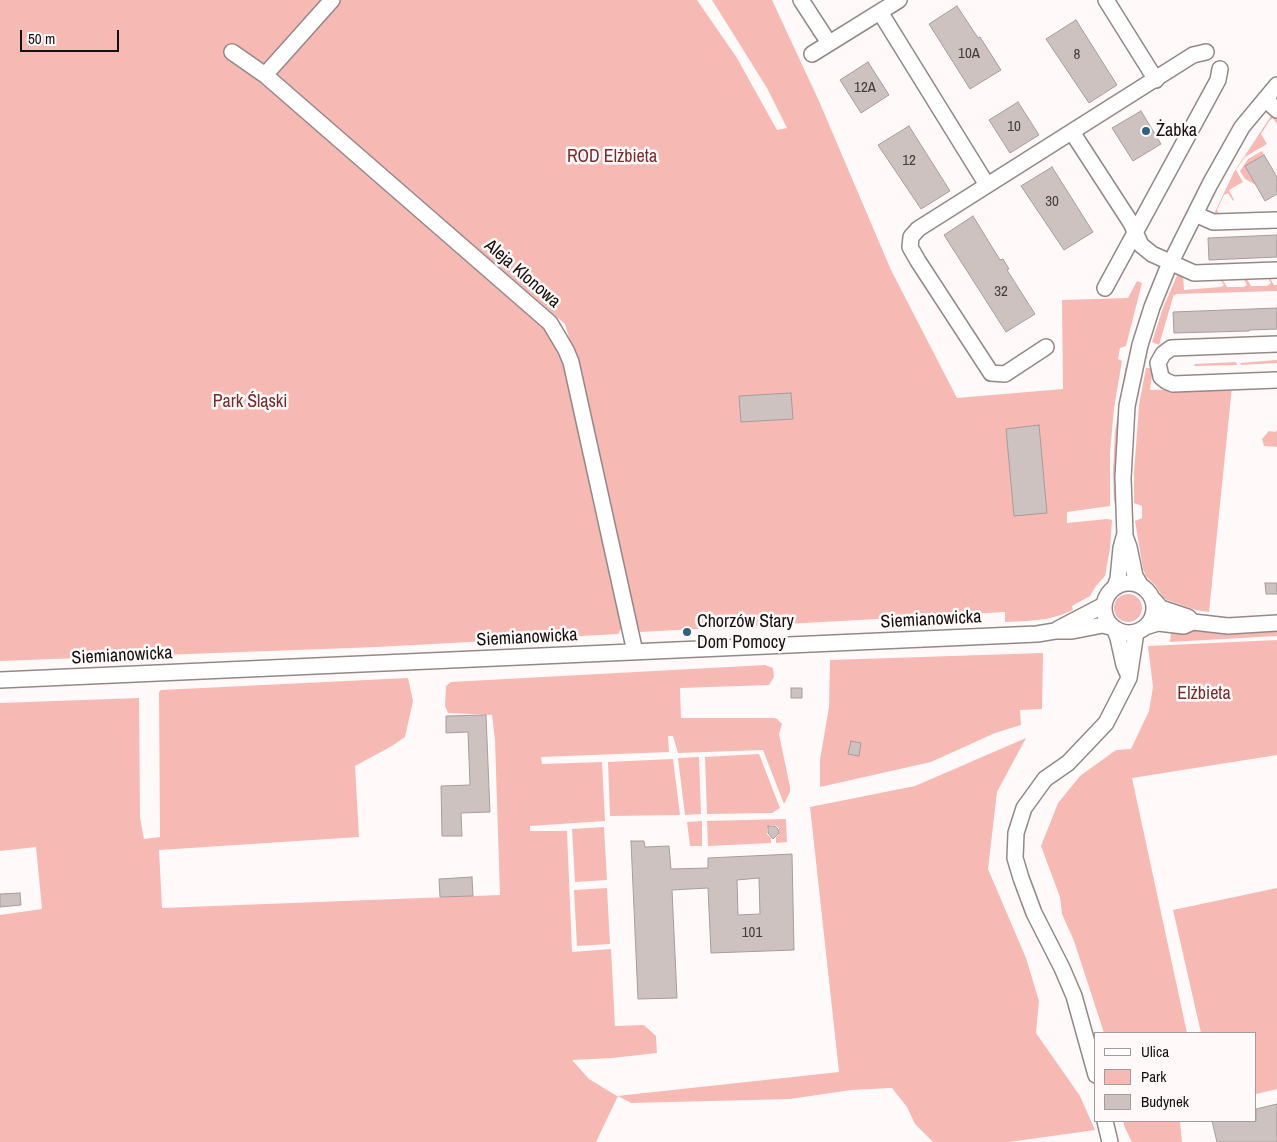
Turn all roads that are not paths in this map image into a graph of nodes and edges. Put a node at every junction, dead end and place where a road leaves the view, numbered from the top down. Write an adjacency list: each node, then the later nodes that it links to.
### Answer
1 (332, 0): 11 (street)
2 (801, 0): 6 (street)
3 (899, 0): 5 (street)
4 (1106, 0): 12 (street)
5 (880, 12): 6 (street); 17 (street)
6 (829, 43): 9 (street)
7 (232, 52): 11 (street, Aleja Klonowa)
8 (1206, 52): 12 (street)
9 (812, 54)
10 (1220, 69): 20 (street)
11 (265, 75): 39 (street, Aleja Klonowa)
12 (1156, 80): 16 (street)
13 (1277, 85): 14 (street)
14 (1264, 99): 15 (street); 18 (street)
15 (1277, 110)
16 (1072, 132): 17 (street); 20 (street)
17 (988, 185): 25 (street)
18 (1195, 214): 19 (street); 21 (street)
19 (1277, 220)
20 (1136, 232): 21 (street); 23 (street)
21 (1170, 263): 22 (street); 26 (street)
22 (1277, 270)
23 (1105, 288)
24 (1277, 344): 27 (street)
25 (1046, 347)
26 (1137, 357): 27 (street); 29 (street)
27 (1158, 363): 28 (street)
28 (1277, 380)
29 (1125, 536): 30 (street); 31 (street)
30 (1141, 586): 31 (street); 32 (street)
31 (1115, 587): 33 (street)
32 (1152, 598): 34 (street); 37 (street)
33 (1104, 605): 36 (street); 38 (street, Siemianowicka)
34 (1193, 622): 35 (street); 37 (street)
35 (1277, 623)
36 (1114, 628): 37 (street); 38 (street, Siemianowicka); 40 (street)
37 (1140, 629): 40 (street)
38 (1055, 631): 39 (street, Siemianowicka)
39 (635, 652): 41 (street, Siemianowicka)
40 (1129, 678): 42 (street)
41 (0, 680)
42 (1094, 1068)
43 (1106, 1122): 44 (street)
44 (1110, 1142)

